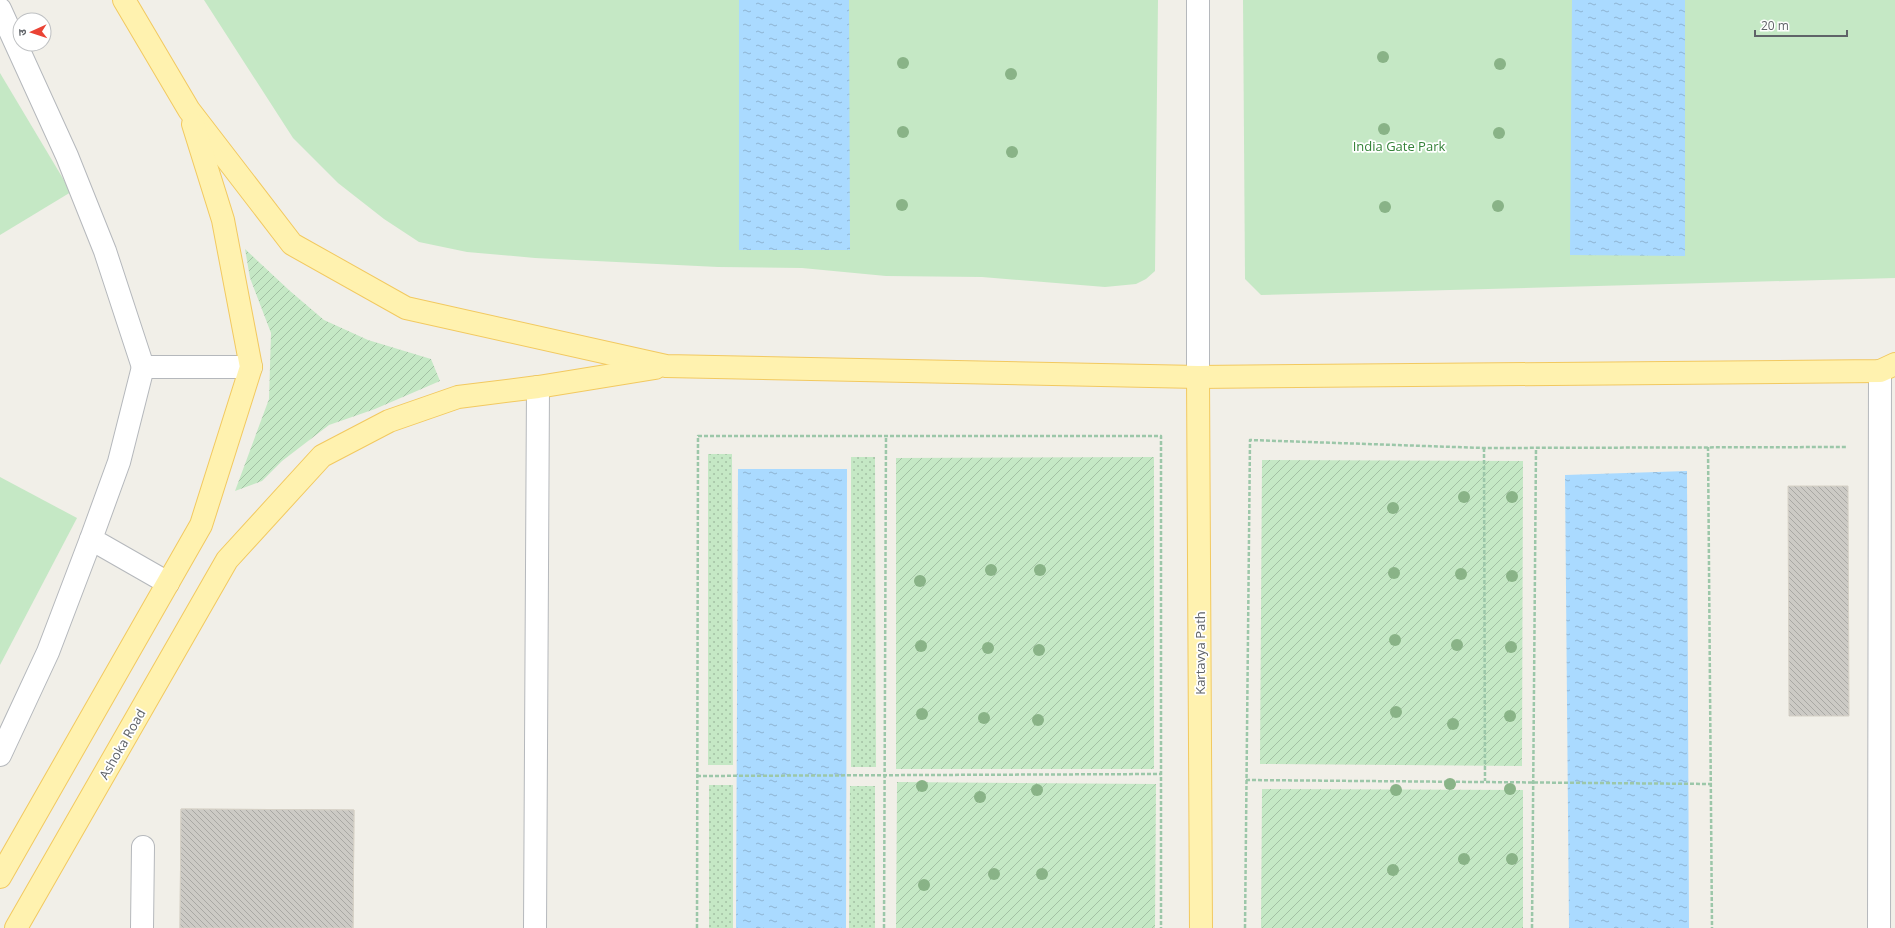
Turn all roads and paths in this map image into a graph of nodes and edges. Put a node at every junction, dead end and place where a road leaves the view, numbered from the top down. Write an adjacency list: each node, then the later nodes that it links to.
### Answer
1 (124, 0): 4 (main road)
2 (1198, 0): 9 (street)
3 (0, 8): 6 (street)
4 (189, 110): 5 (main road); 7 (main road)
5 (666, 366): 9 (main road); 10 (main road, Ashoka Road)
6 (143, 367): 7 (street); 16 (street)
7 (251, 367): 17 (main road)
8 (1890, 370): 9 (main road); 38 (street)
9 (1198, 377): 34 (main road, Kartavya Path)
10 (538, 387): 28 (main road, Ashoka Road); 30 (street)
11 (886, 436): 19 (path); 20 (path); 21 (path)
12 (1708, 447): 13 (path); 15 (path); 25 (path)
13 (1847, 447)
14 (1484, 448): 15 (path); 22 (path); 23 (path)
15 (1536, 448): 24 (path)
16 (91, 539): 17 (street); 18 (street)
17 (168, 583): 27 (main road)
18 (0, 755)
19 (1161, 774): 20 (path); 33 (path)
20 (885, 775): 21 (path); 32 (path)
21 (697, 776): 31 (path)
22 (1246, 780): 23 (path); 35 (path)
23 (1485, 781): 24 (path)
24 (1533, 782): 25 (path); 36 (path)
25 (1712, 784): 37 (path)
26 (143, 847): 29 (street)
27 (0, 877)
28 (16, 928)
29 (142, 928)
30 (535, 928)
31 (697, 928)
32 (884, 928)
33 (1161, 928)
34 (1202, 928)
35 (1245, 928)
36 (1532, 928)
37 (1712, 928)
38 (1879, 928)

